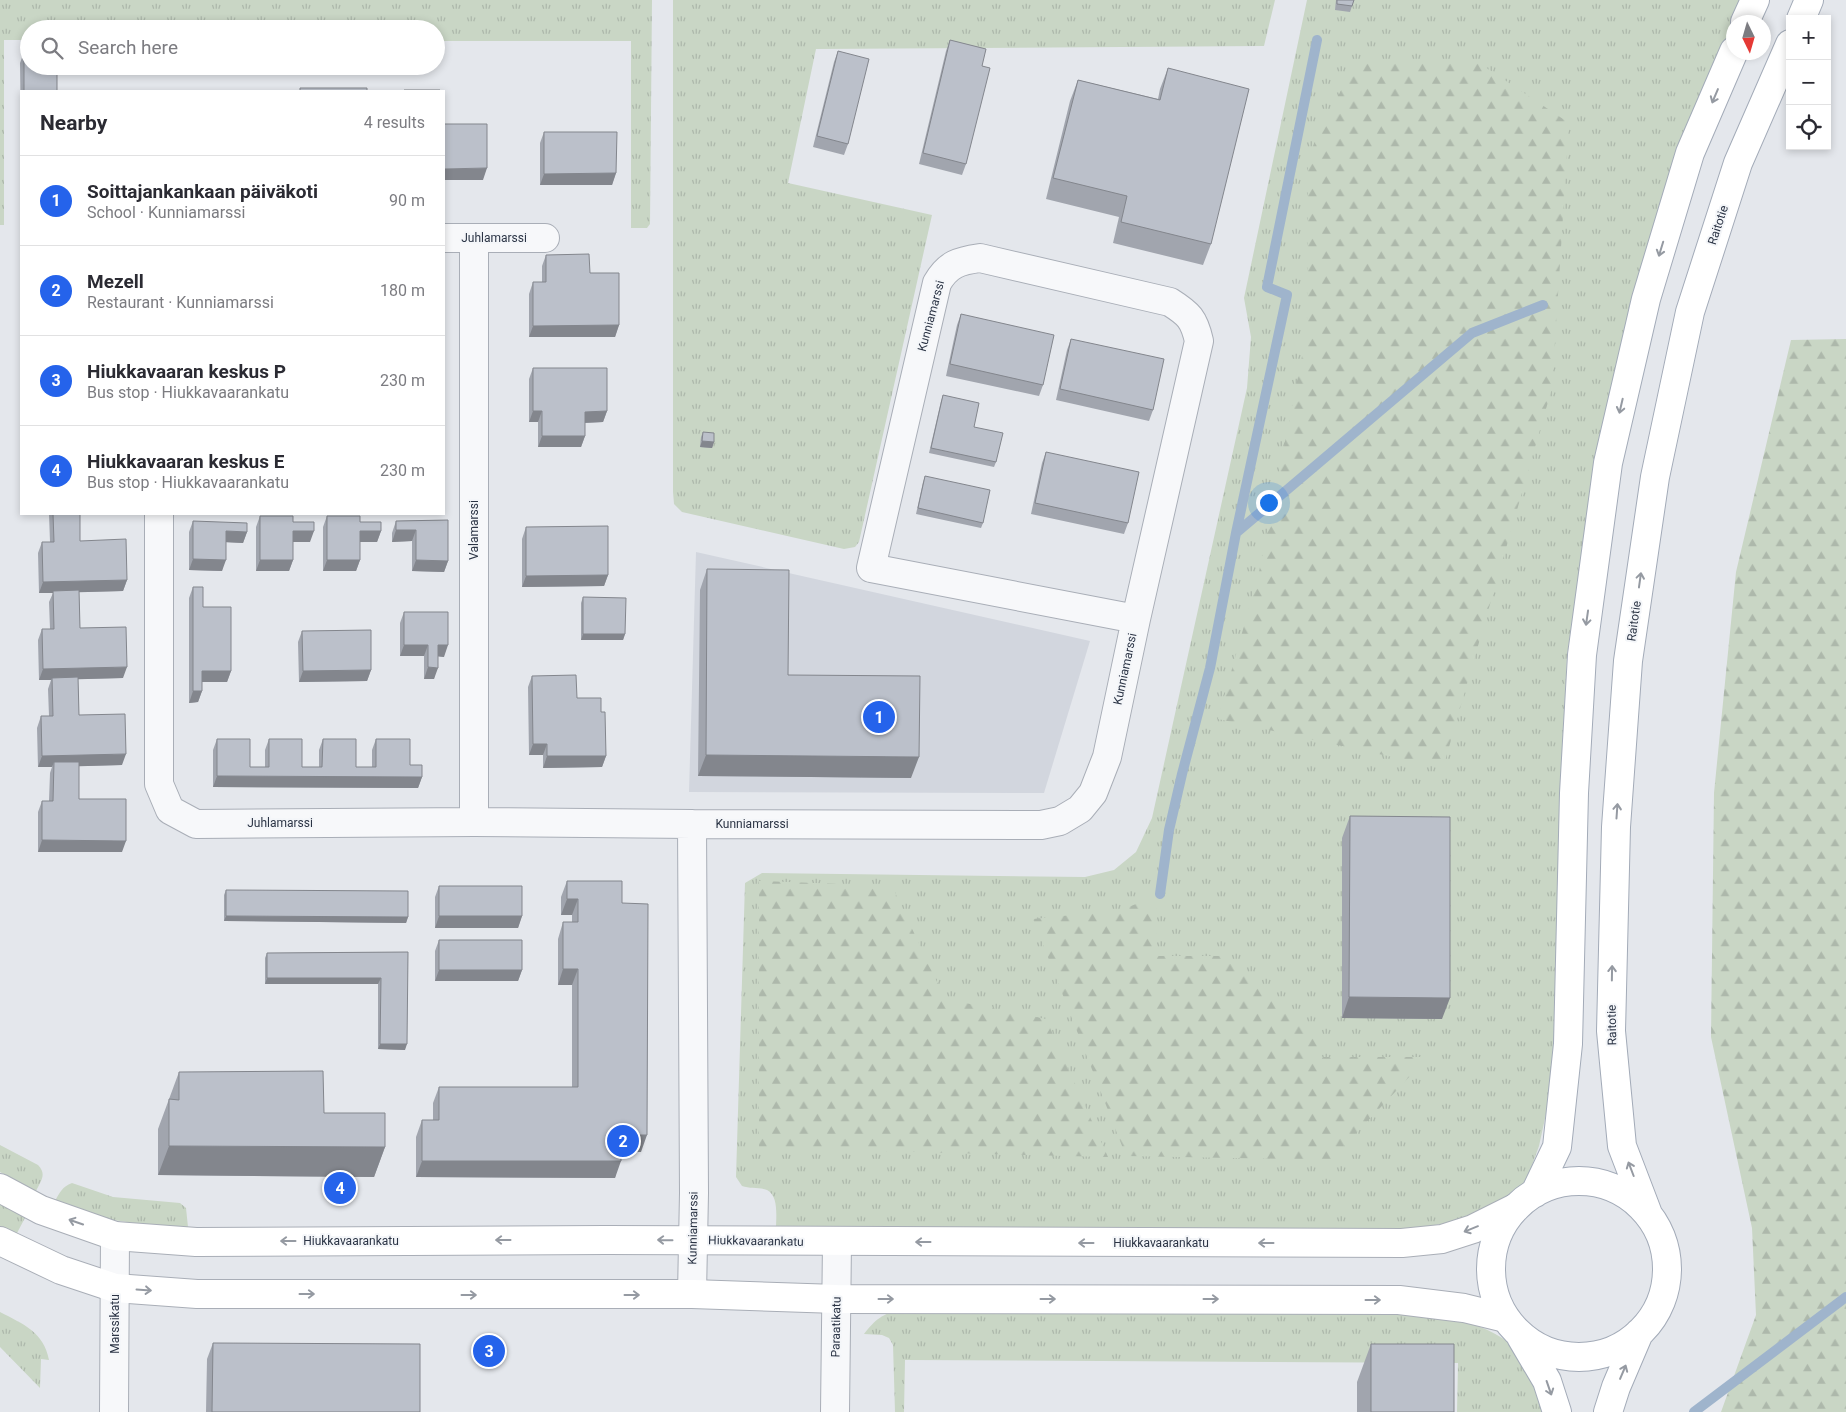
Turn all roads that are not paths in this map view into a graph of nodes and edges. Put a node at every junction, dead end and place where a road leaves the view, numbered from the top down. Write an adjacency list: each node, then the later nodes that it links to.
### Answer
1 (1755, 0): 3 (main road)
2 (1809, 0): 4 (main road)
3 (1748, 15)
4 (1803, 15)
5 (1786, 53): 16 (main road, Raitotie, one-way to 5)
6 (1730, 60): 15 (main road, one-way to 15)
7 (445, 238): 8 (street, Juhlamarssi)
8 (474, 238): 9 (street, Juhlamarssi); 12 (street, Valamarssi)
9 (545, 238)
10 (159, 515): 12 (street, Juhlamarssi)
11 (1136, 619): 11 (street, Kunniamarssi); 13 (street, Kunniamarssi)
12 (474, 822): 13 (street, Juhlamarssi)
13 (692, 824): 18 (street, Kunniamarssi)
14 (0, 1188): 17 (main road, Hiukkavaarankatu, one-way to 14)
15 (1525, 1200): 16 (main road); 20 (main road, Hiukkavaarankatu, one-way to 20); 24 (main road)
16 (1648, 1214): 25 (main road)
17 (115, 1236): 18 (main road, Hiukkavaarankatu, one-way to 17); 21 (street, Marssikatu)
18 (693, 1240): 20 (main road, Hiukkavaarankatu); 22 (street, Kunniamarssi)
19 (0, 1242): 21 (main road)
20 (837, 1242): 23 (street, Paraatikatu)
21 (115, 1288): 22 (main road, one-way to 22); 26 (street, Marssikatu)
22 (692, 1294): 23 (main road)
23 (837, 1299): 24 (main road, one-way to 24); 27 (street, Paraatikatu)
24 (1513, 1326): 25 (main road); 28 (main road, one-way to 28)
25 (1640, 1333): 29 (main road, one-way to 25)
26 (114, 1412)
27 (836, 1412)
28 (1557, 1412)
29 (1608, 1412)

